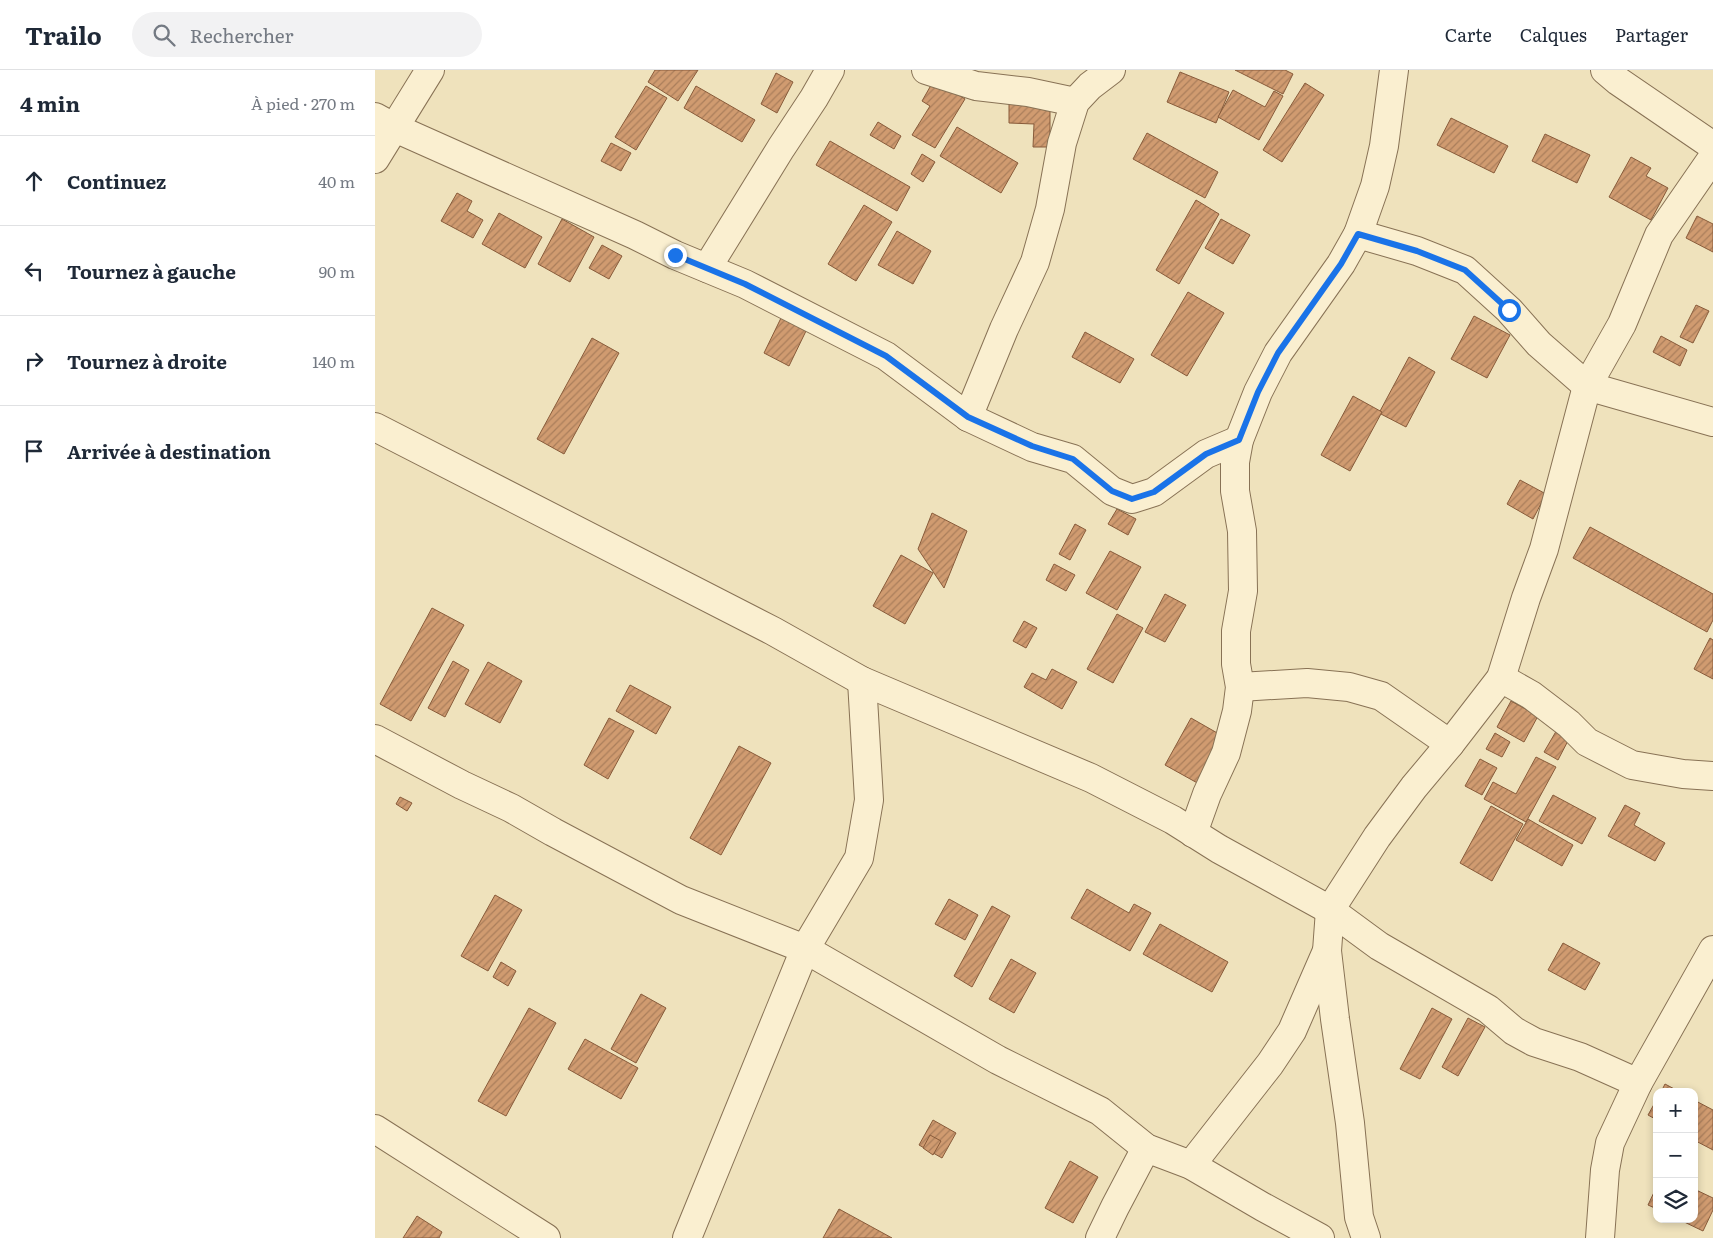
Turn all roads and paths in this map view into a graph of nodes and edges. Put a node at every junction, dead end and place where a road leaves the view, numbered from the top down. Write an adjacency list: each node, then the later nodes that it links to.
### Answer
1 (430, 70): 8 (street)
2 (830, 70): 13 (street)
3 (926, 70): 7 (street)
4 (1111, 70): 7 (street)
5 (1394, 70): 12 (street)
6 (1605, 70): 9 (street)
7 (1075, 102): 15 (street)
8 (385, 123): 11 (street); 13 (street)
9 (1713, 146)
10 (1713, 157): 14 (street)
11 (375, 159)
12 (1358, 234): 14 (street); 18 (street)
13 (707, 268): 15 (street)
14 (1587, 386): 16 (street); 19 (street)
15 (968, 417): 18 (street)
16 (1713, 422)
17 (375, 427): 20 (street)
18 (1239, 440): 21 (street)
19 (1501, 678): 23 (street); 24 (street)
20 (862, 680): 25 (street); 27 (street)
21 (1240, 687): 23 (street); 25 (street)
22 (375, 739): 27 (street)
23 (1449, 744): 26 (street)
24 (1713, 776)
25 (1193, 833): 26 (street)
26 (1330, 910): 29 (street); 30 (street)
27 (805, 949): 32 (street); 35 (street)
28 (1713, 950): 30 (street)
29 (1327, 951): 33 (street); 38 (street)
30 (1638, 1083): 39 (street)
31 (375, 1129): 34 (street)
32 (1147, 1148): 33 (street); 36 (street)
33 (1191, 1165): 37 (street)
34 (546, 1238)
35 (687, 1238)
36 (1100, 1238)
37 (1320, 1238)
38 (1366, 1238)
39 (1600, 1238)

